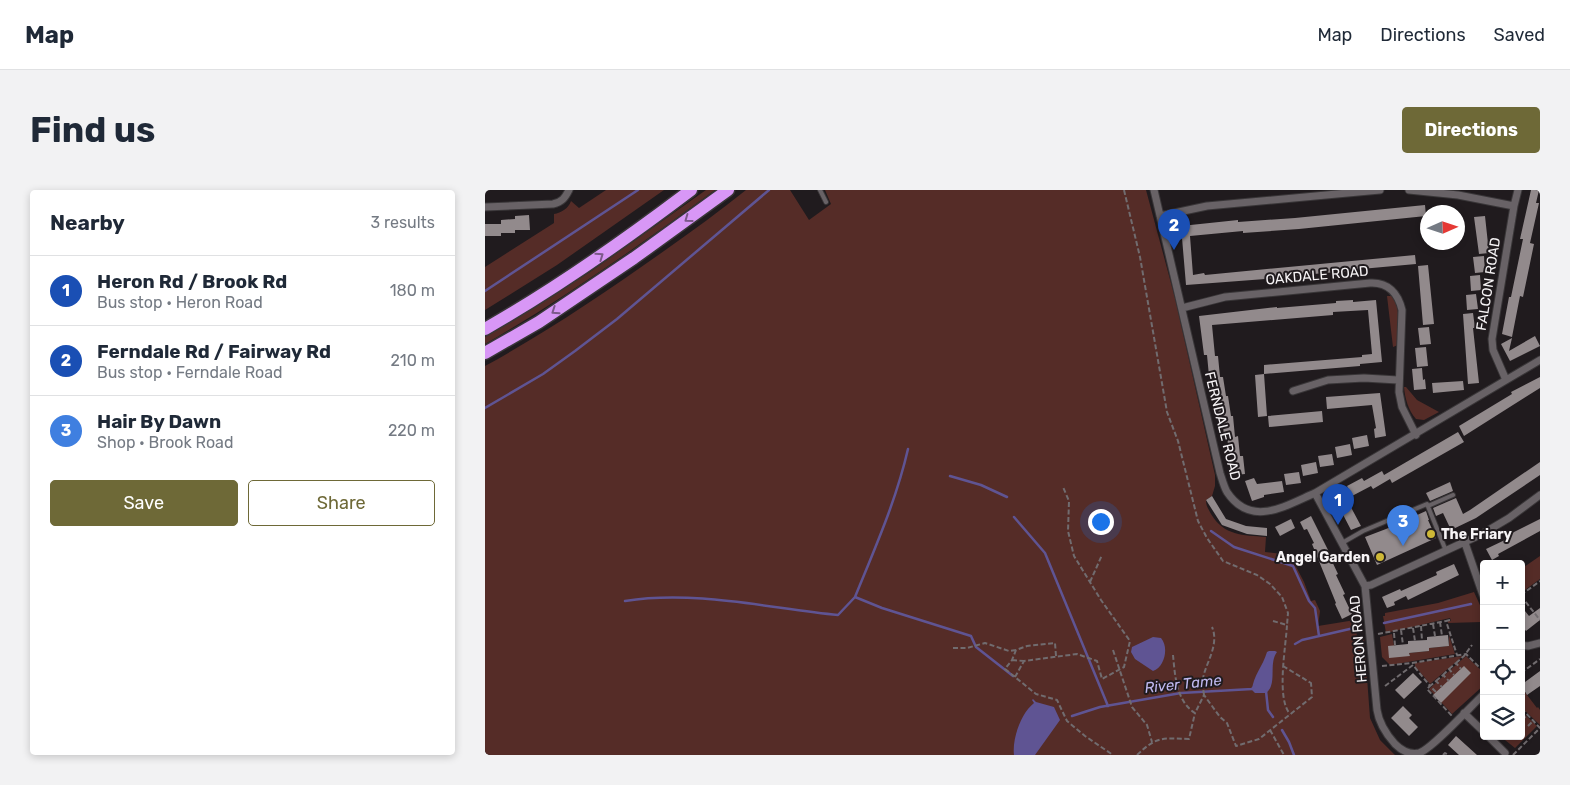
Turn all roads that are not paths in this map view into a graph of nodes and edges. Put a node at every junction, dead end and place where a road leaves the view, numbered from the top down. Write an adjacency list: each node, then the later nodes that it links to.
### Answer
1 (569, 190): 11 (street)
2 (691, 190): 14 (highway, one-way to 2)
3 (728, 190): 15 (highway, one-way to 15)
4 (820, 190): 9 (lane)
5 (1154, 190): 12 (street, FERNDALE ROAD)
6 (1380, 190): 12 (street)
7 (1409, 190): 10 (street)
8 (1518, 190): 10 (street, FALCON ROAD)
9 (826, 202)
10 (1514, 206): 18 (street, FALCON ROAD)
11 (485, 207)
12 (1160, 216): 13 (street, FERNDALE ROAD)
13 (1182, 308): 17 (street, OAKDALE ROAD); 21 (street, FERNDALE ROAD)
14 (485, 329)
15 (485, 353)
16 (1540, 360): 18 (street, FERNDALE ROAD)
17 (1398, 380): 19 (street); 20 (street, OAKDALE ROAD)
18 (1506, 380): 20 (street, FERNDALE ROAD)
19 (1293, 391)
20 (1415, 435): 21 (street, FERNDALE ROAD)
21 (1315, 493): 26 (street, HERON ROAD)
22 (1453, 495): 24 (lane)
23 (1540, 495): 25 (street)
24 (1428, 506): 26 (lane); 27 (lane)
25 (1465, 542): 27 (street); 29 (street)
26 (1342, 543): 28 (street, HERON ROAD)
27 (1446, 551): 28 (street)
28 (1365, 586): 37 (street, HERON ROAD)
29 (1480, 586)
30 (1540, 643): 31 (street)
31 (1525, 646)
32 (1483, 695): 33 (street, HERON ROAD)
33 (1464, 713): 34 (street); 37 (street, HERON ROAD)
34 (1480, 728)
35 (1492, 740): 36 (street)
36 (1506, 752)
37 (1409, 754)

